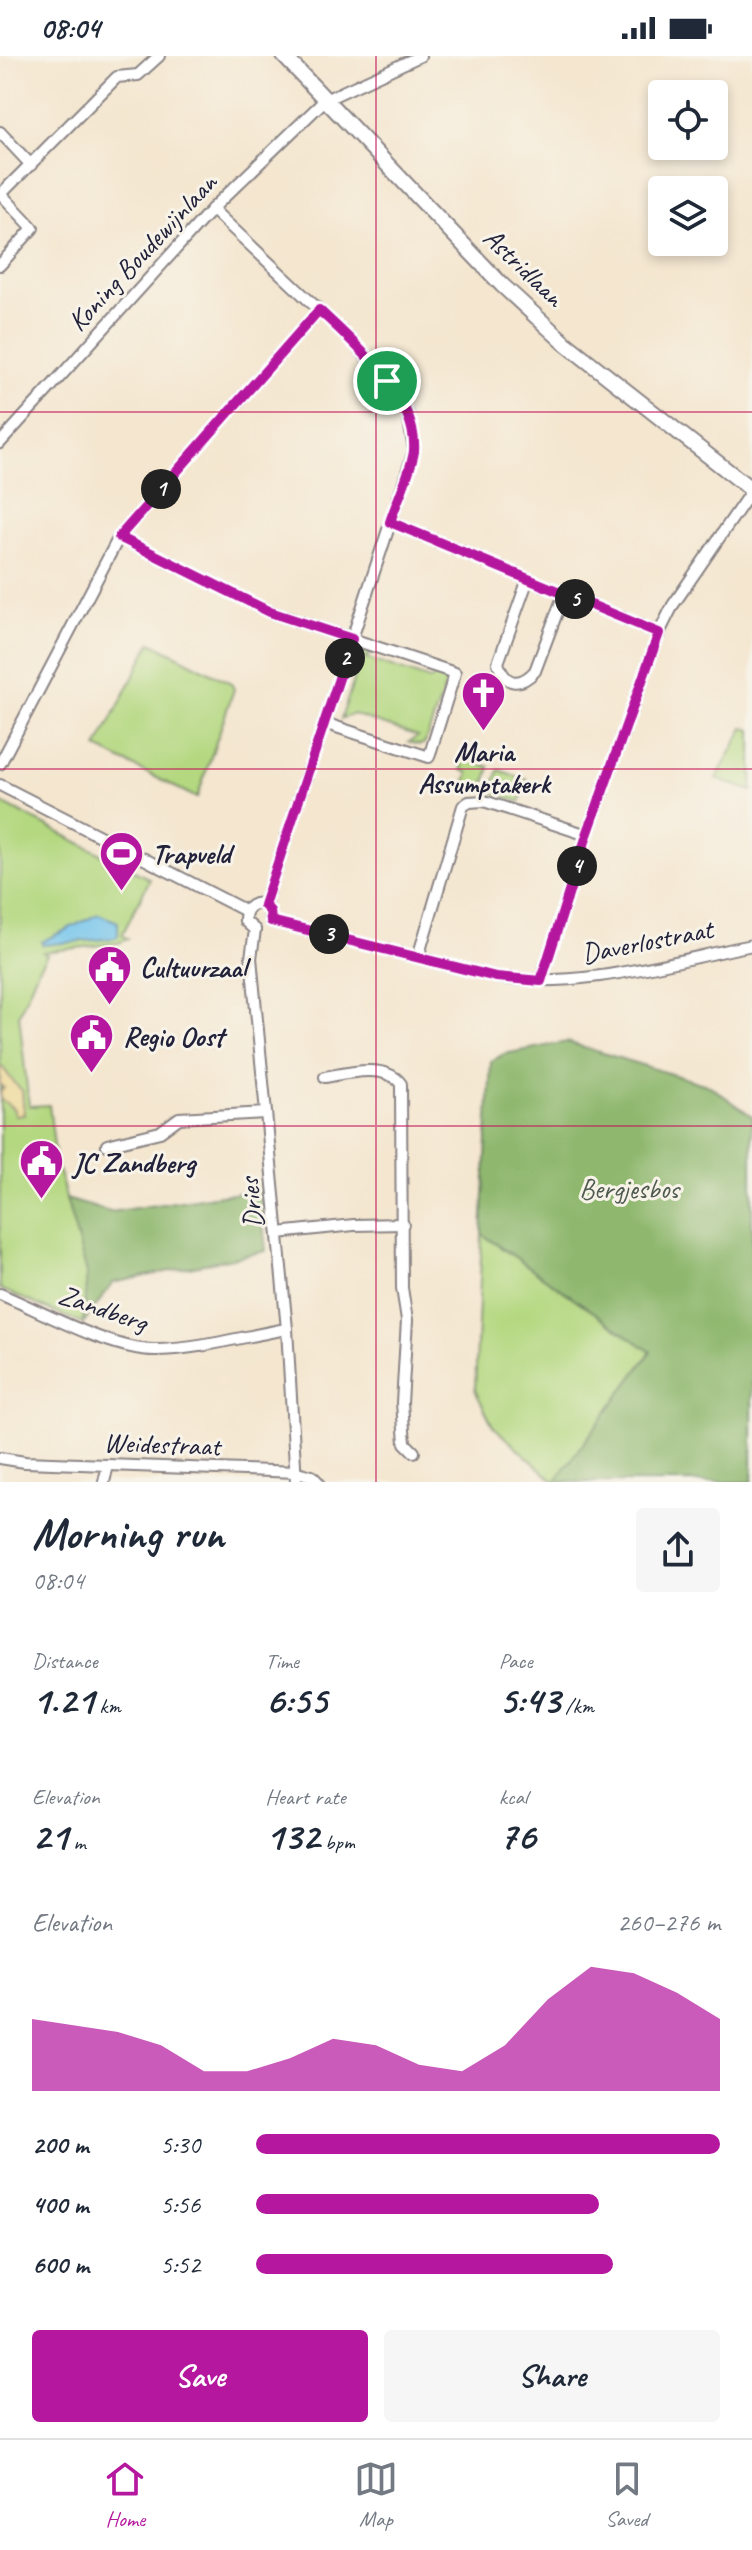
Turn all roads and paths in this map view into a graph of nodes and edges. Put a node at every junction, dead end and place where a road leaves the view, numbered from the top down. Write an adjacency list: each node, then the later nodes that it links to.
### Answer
1 (159, 56): 6 (street)
2 (284, 56): 4 (main road, Astridlaan)
3 (420, 56): 4 (street, Koning Boudewijnlaan)
4 (325, 100): 8 (street, Koning Boudewijnlaan); 12 (main road, Astridlaan)
5 (0, 132): 6 (street)
6 (31, 165): 7 (street)
7 (1, 194): 9 (street)
8 (212, 209): 10 (street); 11 (street, Koning Boudewijnlaan)
9 (0, 265)
10 (319, 310): 13 (street); 14 (street)
11 (0, 443)
12 (752, 490): 17 (street)
13 (390, 522): 15 (street); 18 (street)
14 (119, 537): 18 (street); 20 (street)
15 (528, 579): 16 (street); 16 (street)
16 (564, 594): 17 (street)
17 (659, 633): 22 (street)
18 (352, 639): 19 (street); 19 (street)
19 (324, 723): 23 (street)
20 (0, 764)
21 (0, 785): 24 (street)
22 (587, 835): 28 (street); 29 (street)
23 (264, 905): 24 (street); 25 (street)
24 (246, 911): 26 (street)
25 (271, 921): 26 (street); 28 (street, Daverlostraat)
26 (255, 930): 31 (street, Dries)
27 (752, 945): 29 (street, Daverlostraat)
28 (418, 957): 29 (street, Daverlostraat)
29 (541, 981)
30 (325, 1077): 33 (street)
31 (265, 1113): 32 (street); 34 (street, Dries)
32 (107, 1145)
33 (403, 1224): 34 (street); 37 (street)
34 (278, 1233): 36 (street, Dries)
35 (0, 1294): 36 (street, Zandberg)
36 (287, 1329): 40 (street, Dries)
37 (414, 1452)
38 (0, 1458): 39 (street, Weidestraat)
39 (108, 1465): 40 (street, Weidestraat); 41 (street)
40 (296, 1477): 42 (street, Weidestraat)
41 (104, 1482)
42 (318, 1482)

